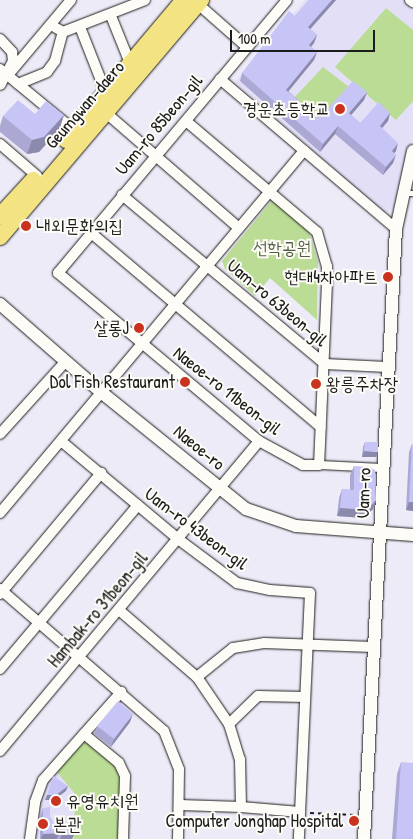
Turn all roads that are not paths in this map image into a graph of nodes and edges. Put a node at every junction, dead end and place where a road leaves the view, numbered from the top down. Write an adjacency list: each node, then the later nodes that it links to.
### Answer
1 (71, 0): 8 (street)
2 (145, 0): 7 (street)
3 (287, 0): 12 (street, Uam-ro 85beon-gil)
4 (410, 0): 6 (street)
5 (194, 1): 12 (street); 13 (main road, Geumgwan-daero); 19 (main road, Geumgwan-daero)
6 (413, 2)
7 (111, 16): 9 (street); 13 (street)
8 (51, 24): 10 (street); 14 (street)
9 (80, 27): 10 (street); 18 (street)
10 (63, 32): 16 (street)
11 (0, 40): 14 (street)
12 (247, 47): 15 (street, Uam-ro 85beon-gil)
13 (130, 63): 18 (main road, Geumgwan-daero)
14 (4, 72): 16 (street); 17 (street)
15 (220, 79): 20 (street, Uam-ro 85beon-gil); 23 (street)
16 (18, 84): 21 (street)
17 (0, 85)
18 (106, 92): 21 (main road, Geumgwan-daero)
19 (106, 112): 25 (street); 34 (main road, Geumgwan-daero)
20 (186, 121): 25 (street, Uam-ro 85beon-gil); 27 (street)
21 (74, 130): 26 (main road, Geumgwan-daero)
22 (0, 144): 26 (street)
23 (304, 151): 27 (street); 32 (street)
24 (413, 152): 28 (street, Uam-ro)
25 (154, 156): 29 (street, Uam-ro 85beon-gil); 31 (street)
26 (37, 176): 30 (main road, Geumgwan-daero)
27 (271, 190): 31 (street); 41 (street, Uam-ro 63beon-gil)
28 (408, 193): 32 (street, Uam-ro)
29 (122, 195): 33 (street, Uam-ro 85beon-gil); 35 (street)
30 (0, 216)
31 (239, 228): 35 (street)
32 (396, 229): 42 (street, Uam-ro)
33 (90, 232): 36 (street, Uam-ro 85beon-gil); 38 (street, Naeoe-ro 11beon-gil)
34 (0, 237)
35 (208, 266): 38 (street); 41 (street, Uam-ro 63beon-gil)
36 (58, 273): 39 (street, Naeoe-ro 11beon-gil)
37 (0, 304): 40 (street, Naeoe-ro)
38 (175, 304): 39 (street); 44 (street, Naeoe-ro 11beon-gil)
39 (142, 344): 43 (street); 47 (street, Naeoe-ro 11beon-gil)
40 (66, 360): 43 (street, Naeoe-ro); 45 (street)
41 (324, 364): 42 (street, Uam-ro 63beon-gil); 44 (street, Uam-ro 63beon-gil)
42 (387, 367): 49 (street, Uam-ro)
43 (101, 392): 46 (street); 51 (street, Naeoe-ro)
44 (321, 427): 48 (street, Uam-ro 63beon-gil)
45 (0, 434)
46 (61, 441): 50 (street, Uam-ro 43beon-gil); 53 (street)
47 (259, 442): 48 (street, Naeoe-ro 11beon-gil); 51 (street, Hambak-ro 31beon-gil)
48 (319, 465): 49 (street, Naeoe-ro 11beon-gil)
49 (383, 468): 54 (street, Uam-ro)
50 (101, 473): 52 (street, Uam-ro 43beon-gil); 57 (street)
51 (221, 489): 54 (street, Naeoe-ro); 56 (street, Hambak-ro 31beon-gil)
52 (138, 505): 56 (street, Uam-ro 43beon-gil); 59 (street)
53 (0, 513)
54 (380, 533): 55 (street, Naeoe-ro); 61 (street, Uam-ro)
55 (413, 534)
56 (178, 540): 58 (street, Hambak-ro 31beon-gil); 60 (street, Uam-ro 43beon-gil)
57 (1, 591): 59 (street)
58 (119, 610): 62 (street, Hambak-ro 31beon-gil); 64 (street)
59 (40, 622): 62 (street); 63 (street)
60 (310, 645): 61 (street); 64 (street); 66 (street)
61 (373, 647): 77 (street, Uam-ro)
62 (79, 657): 65 (street); 69 (street, Hambak-ro 31beon-gil)
63 (0, 669)
64 (197, 677): 67 (street)
65 (120, 692): 68 (street); 70 (street)
66 (305, 697): 67 (street); 72 (street)
67 (230, 724): 71 (street)
68 (84, 734): 73 (street); 74 (street)
69 (0, 751)
70 (180, 805): 71 (street); 75 (street)
71 (241, 808): 72 (street)
72 (300, 812): 76 (street)
73 (30, 839)
74 (123, 839)
75 (178, 839)
76 (300, 839)
77 (364, 839)

